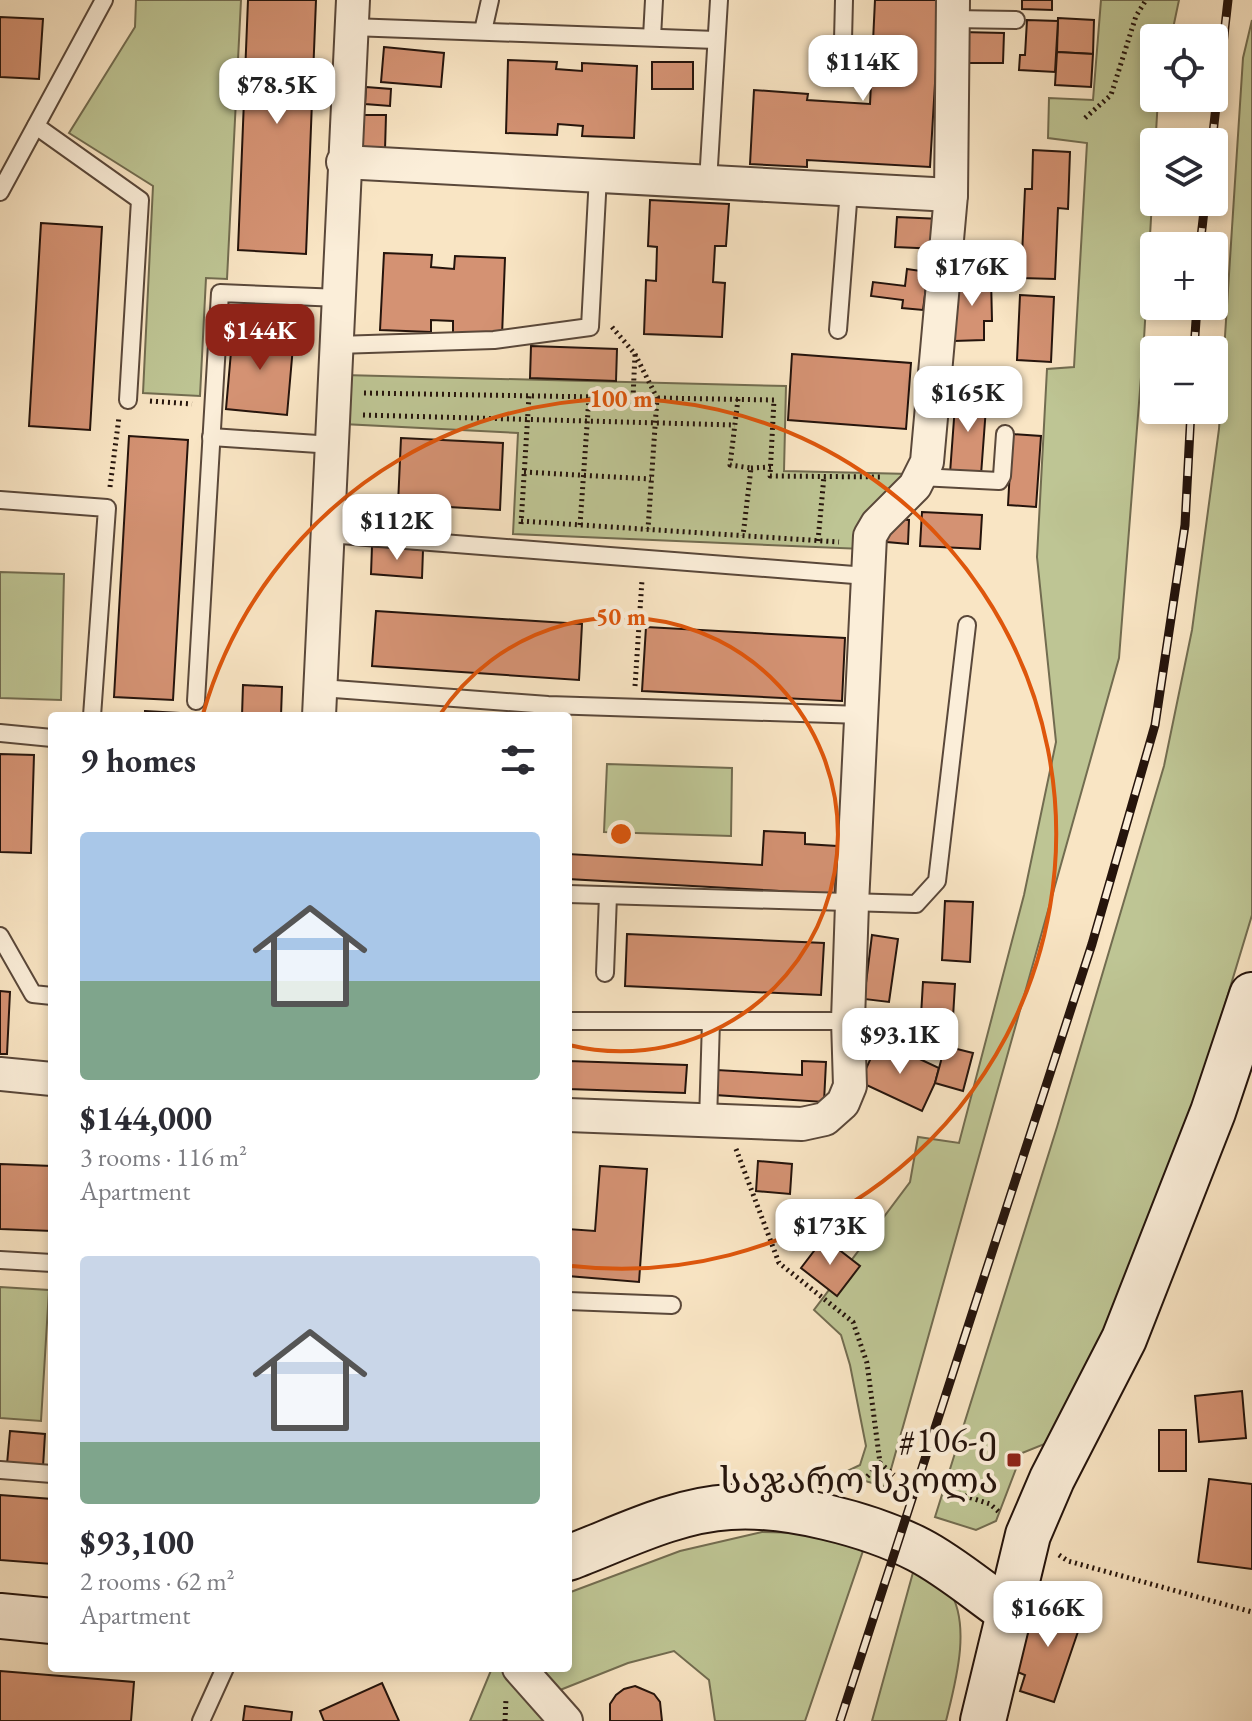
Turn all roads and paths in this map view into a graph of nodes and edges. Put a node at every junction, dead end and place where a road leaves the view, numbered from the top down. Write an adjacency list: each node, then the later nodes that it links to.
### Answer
1 (104, 0): 15 (lane)
2 (490, 0): 10 (lane)
3 (654, 0): 11 (lane)
4 (719, 0): 12 (lane)
5 (844, 0): 13 (lane)
6 (1146, 0): 14 (path)
7 (953, 9): 9 (lane); 21 (street)
8 (352, 13): 10 (lane); 16 (street)
9 (1016, 20)
10 (483, 31): 11 (lane)
11 (652, 37): 12 (lane)
12 (716, 40): 18 (lane)
13 (843, 40)
14 (1085, 118)
15 (36, 126): 20 (lane); 32 (lane)
16 (343, 162): 17 (street); 22 (street)
17 (598, 176): 18 (street); 23 (lane)
18 (708, 182): 19 (street)
19 (849, 190): 21 (street); 24 (lane)
20 (0, 192)
21 (951, 195): 46 (street)
22 (340, 298): 25 (street); 33 (lane)
23 (591, 304): 25 (lane); 26 (path)
24 (838, 330)
25 (337, 345): 34 (street)
26 (635, 354): 29 (path); 30 (path)
27 (529, 396): 28 (path); 34 (path); 35 (path)
28 (589, 397): 29 (path); 36 (path)
29 (633, 398): 30 (path)
30 (657, 398): 31 (path); 37 (path)
31 (738, 399): 38 (path); 41 (path)
32 (128, 400): 33 (path); 49 (path)
33 (213, 405): 40 (lane)
34 (334, 417): 35 (path); 40 (lane); 53 (street)
35 (528, 419): 36 (path); 43 (path)
36 (587, 421): 37 (path); 44 (path)
37 (655, 423): 38 (path); 47 (path)
38 (735, 425): 42 (path)
39 (1005, 434): 46 (lane)
40 (211, 437): 62 (lane)
41 (771, 467): 42 (path); 45 (path)
42 (751, 468): 54 (path)
43 (524, 472): 44 (path); 50 (path)
44 (583, 475): 47 (path); 51 (path)
45 (824, 476): 46 (path); 55 (path)
46 (920, 477): 56 (street)
47 (651, 479): 52 (path)
48 (0, 500): 49 (lane)
49 (107, 508): 66 (lane)
50 (521, 521): 51 (path); 57 (path)
51 (580, 524): 52 (path); 58 (path)
52 (648, 529): 54 (path)
53 (328, 534): 57 (lane); 63 (street)
54 (743, 536): 55 (path)
55 (818, 541): 56 (path)
56 (869, 544): 60 (street)
57 (520, 549): 58 (lane)
58 (578, 554): 59 (lane)
59 (643, 559): 60 (lane); 64 (path)
60 (867, 576): 67 (street)
61 (967, 625): 72 (lane)
62 (196, 701)
63 (320, 702): 65 (lane)
64 (634, 707): 65 (lane); 67 (lane)
65 (547, 711)
66 (92, 712)
67 (862, 715): 72 (street)
68 (0, 733): 69 (lane)
69 (48, 738)
70 (572, 894): 71 (lane)
71 (608, 896): 72 (lane); 74 (lane)
72 (852, 904): 77 (street)
73 (0, 936): 76 (lane)
74 (605, 973)
75 (1252, 995): 93 (main road)
76 (48, 996)
77 (848, 1020): 79 (lane); 80 (lane); 84 (street)
78 (572, 1021): 79 (lane)
79 (711, 1021): 84 (lane)
80 (902, 1021)
81 (0, 1074): 82 (street)
82 (48, 1079)
83 (572, 1115): 84 (street)
84 (717, 1122): 89 (path)
85 (0, 1260): 86 (lane)
86 (48, 1263)
87 (572, 1301): 88 (lane)
88 (672, 1305)
89 (880, 1463)
90 (0, 1470): 91 (lane)
91 (48, 1474)
92 (953, 1492): 93 (path)
93 (1028, 1535): 95 (main road); 96 (path)
94 (572, 1556): 95 (main road)
95 (1009, 1612): 103 (main road)
96 (1252, 1612)
97 (0, 1616): 98 (main road)
98 (48, 1621)
99 (223, 1672): 102 (lane)
100 (522, 1672): 101 (street)
101 (557, 1718)
102 (201, 1721)
103 (983, 1721)

